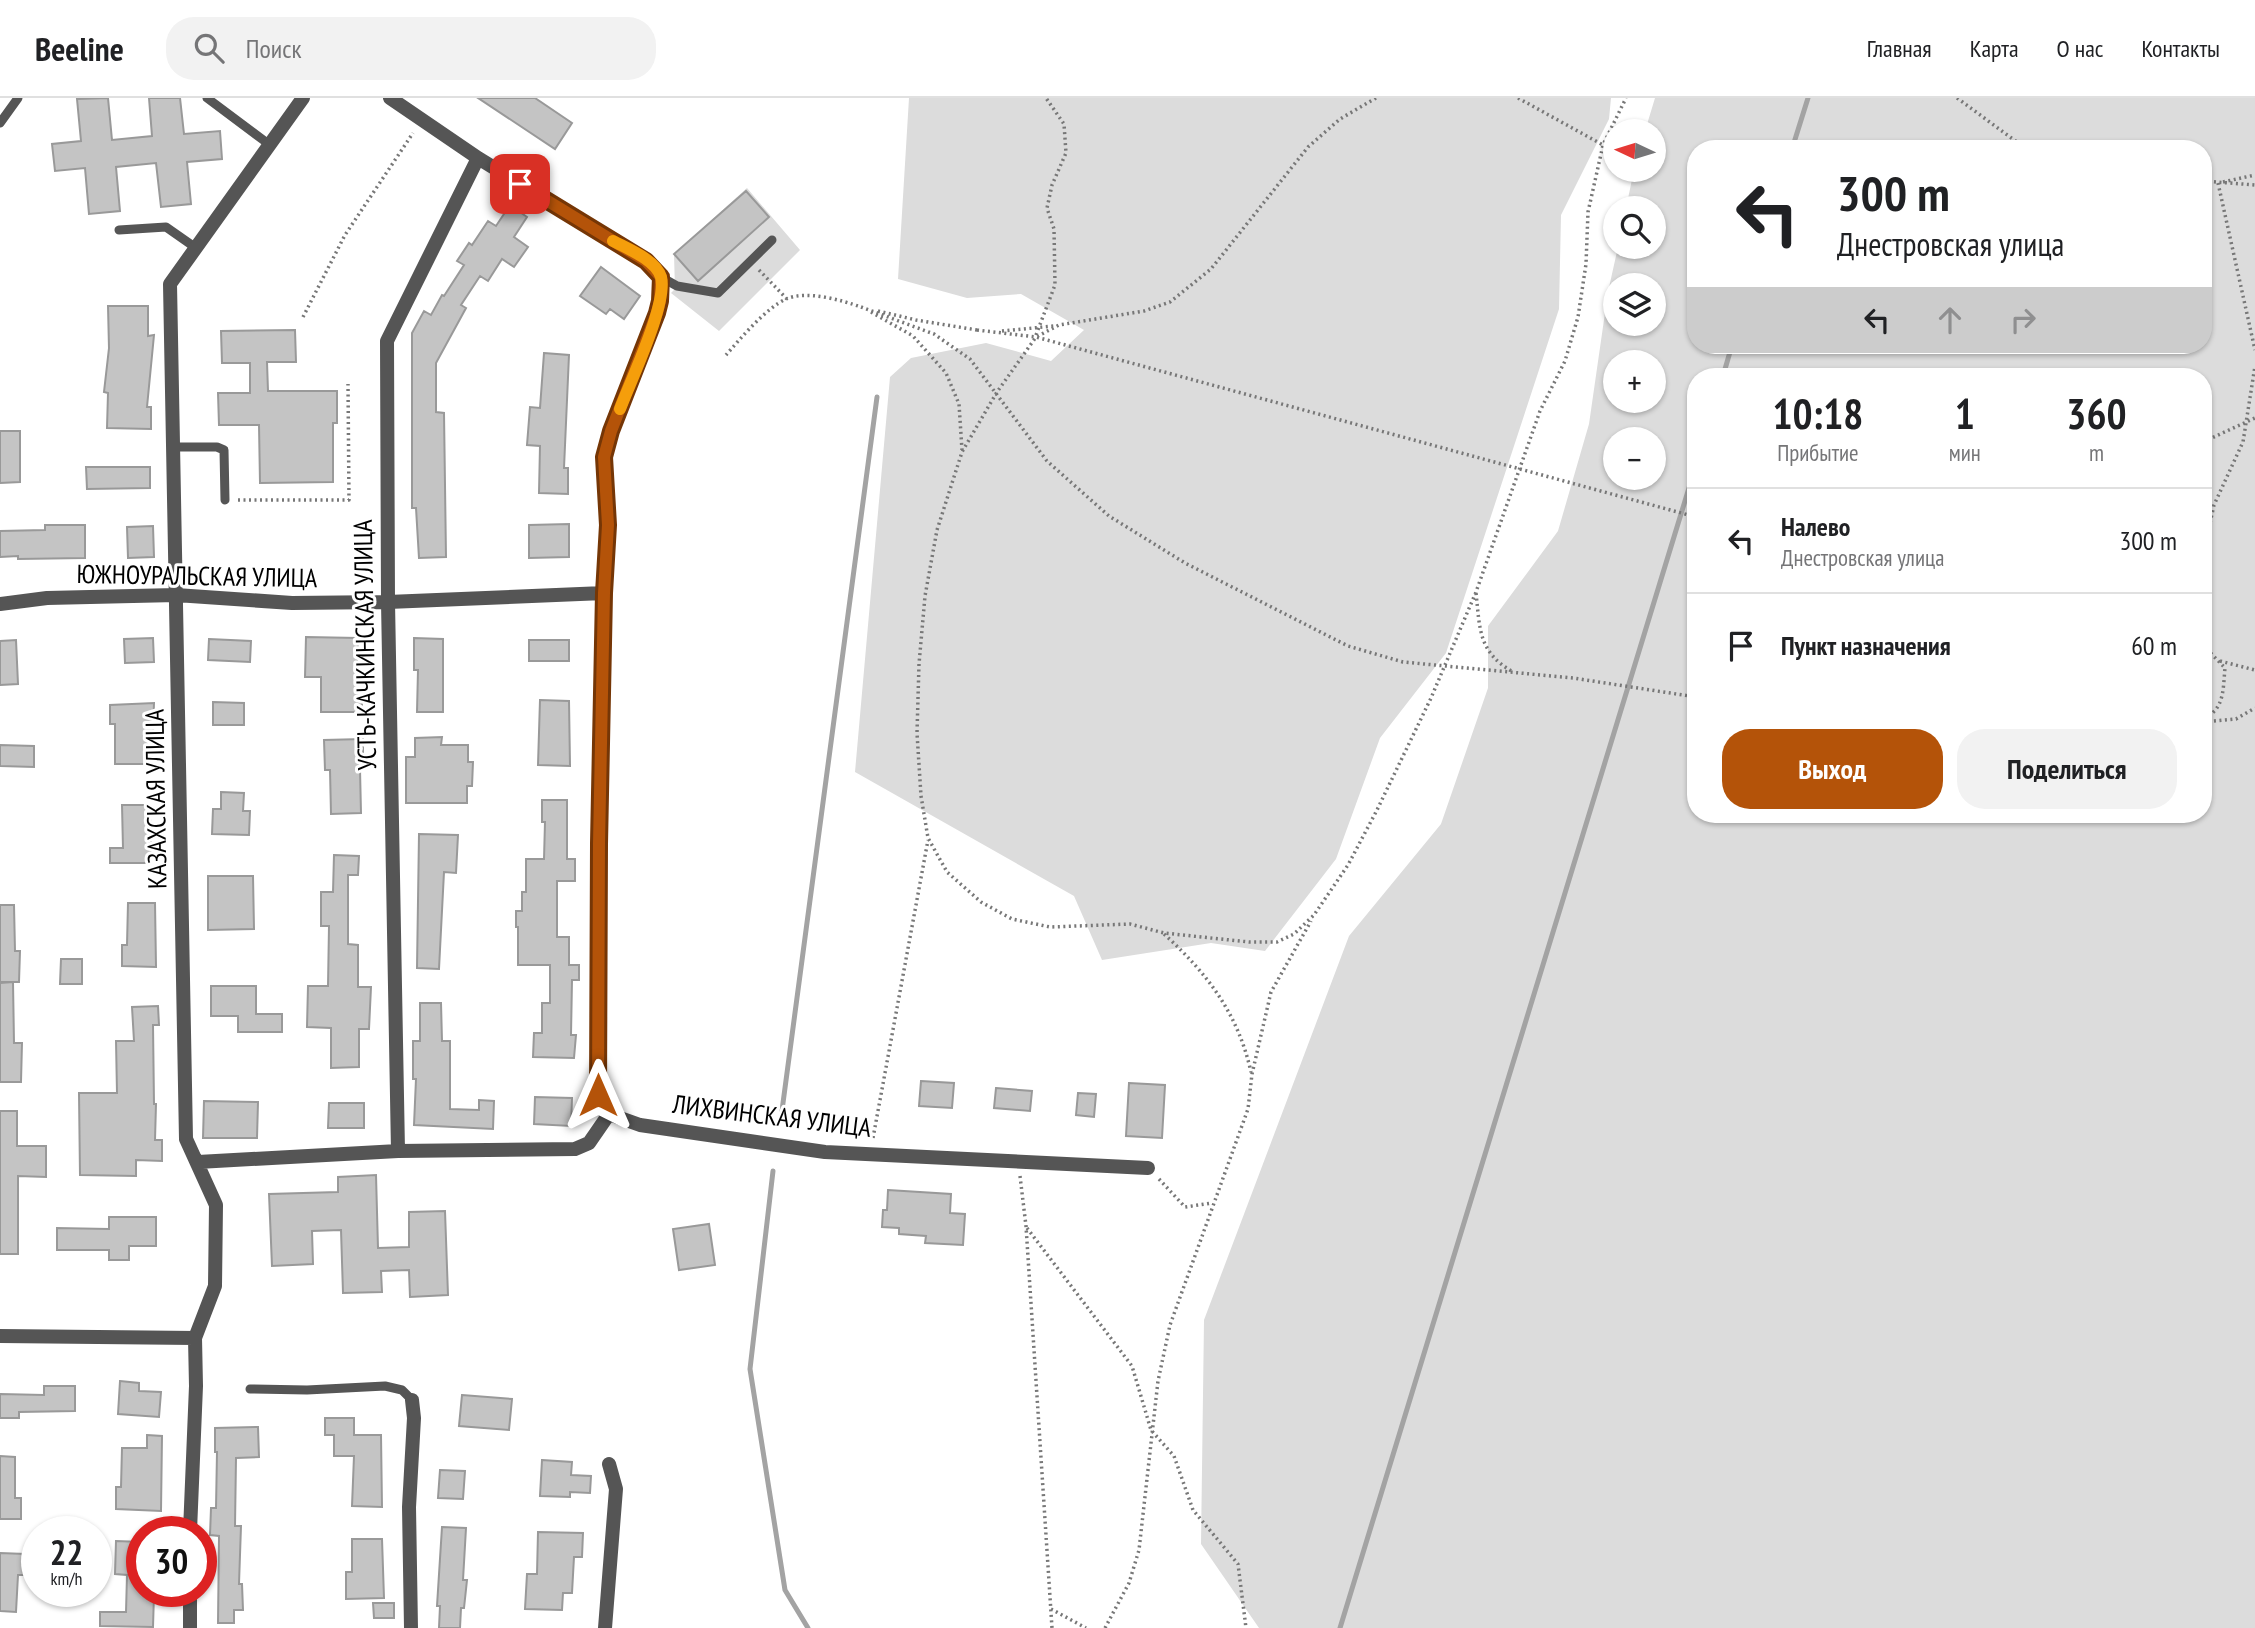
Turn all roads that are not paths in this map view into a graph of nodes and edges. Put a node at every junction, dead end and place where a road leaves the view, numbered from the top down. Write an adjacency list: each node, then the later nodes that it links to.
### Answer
1 (18, 98): 5 (lane)
2 (207, 98): 6 (lane)
3 (303, 98): 6 (street, КАЗАХСКАЯ УЛИЦА)
4 (390, 98): 7 (street)
5 (0, 123)
6 (270, 145): 10 (street, КАЗАХСКАЯ УЛИЦА)
7 (478, 159): 11 (street); 16 (street, УСТЬ-КАЧКИНСКАЯ УЛИЦА)
8 (118, 230): 10 (lane)
9 (772, 240): 11 (lane)
10 (196, 248): 12 (street, КАЗАХСКАЯ УЛИЦА)
11 (661, 281): 14 (street)
12 (173, 447): 13 (lane); 15 (street, КАЗАХСКАЯ УЛИЦА)
13 (225, 500)
14 (604, 593): 16 (street, ЮЖНОУРАЛЬСКАЯ УЛИЦА); 18 (street)
15 (176, 595): 16 (street, ЮЖНОУРАЛЬСКАЯ УЛИЦА); 17 (street, ЮЖНОУРАЛЬСКАЯ УЛИЦА); 20 (street, КАЗАХСКАЯ УЛИЦА)
16 (388, 602): 19 (street, УСТЬ-КАЧКИНСКАЯ УЛИЦА)
17 (0, 604)
18 (609, 1114): 19 (street); 21 (street, ЛИХВИНСКАЯ УЛИЦА)
19 (398, 1151): 20 (street)
20 (198, 1162): 23 (street, КАЗАХСКАЯ УЛИЦА)
21 (1148, 1168)
22 (0, 1336): 23 (street)
23 (195, 1338): 27 (street, КАЗАХСКАЯ УЛИЦА)
24 (250, 1389): 25 (lane)
25 (412, 1400): 30 (street)
26 (609, 1464): 31 (street)
27 (191, 1516)
28 (190, 1607): 29 (street)
29 (190, 1628)
30 (411, 1628)
31 (605, 1628)

